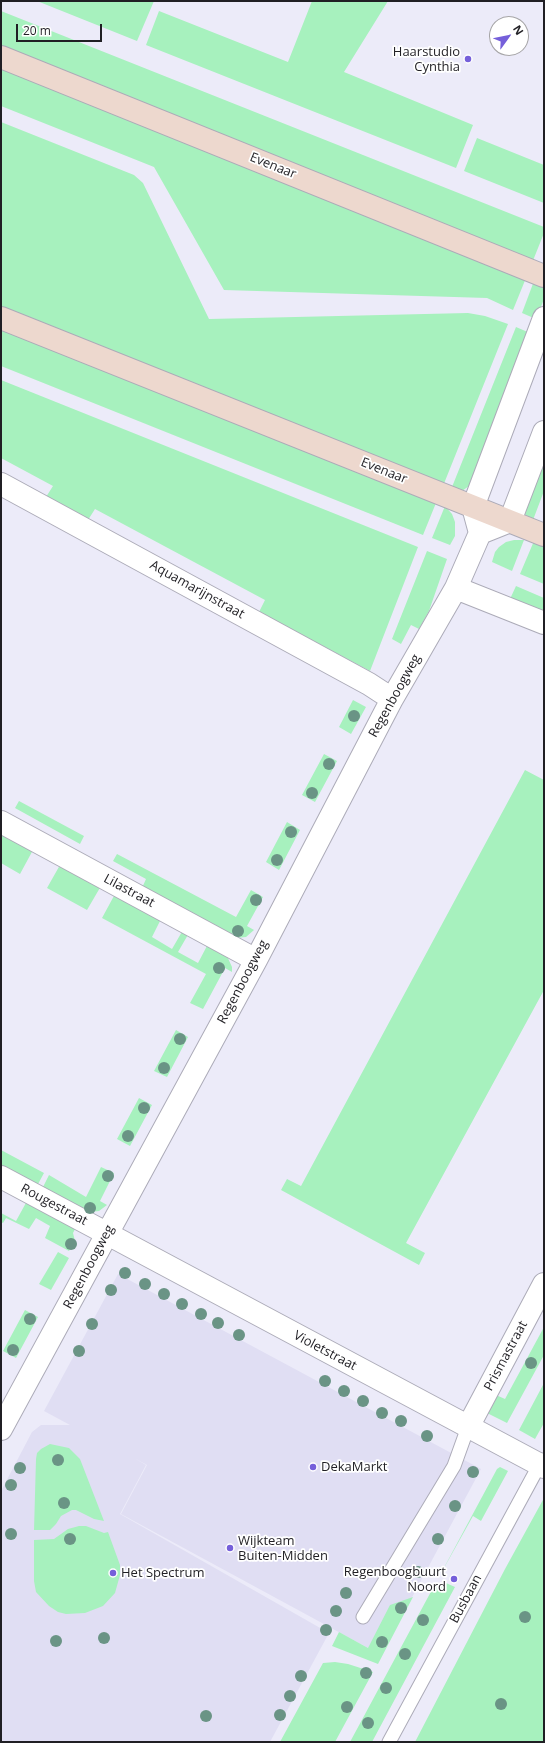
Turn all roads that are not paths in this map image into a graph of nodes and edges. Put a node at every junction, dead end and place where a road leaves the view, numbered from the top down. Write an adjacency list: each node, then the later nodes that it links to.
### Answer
1 (1, 57): 2 (main road, Evenaar)
2 (544, 276)
3 (1, 318): 7 (main road, Evenaar)
4 (544, 318): 7 (street)
5 (544, 432): 8 (street)
6 (1, 484): 13 (street, Aquamarijnstraat)
7 (473, 507): 8 (main road, Evenaar); 9 (street)
8 (510, 521): 9 (street); 10 (main road, Evenaar)
9 (480, 533): 11 (street, Regenboogweg)
10 (544, 535)
11 (456, 588): 12 (street); 13 (street, Regenboogweg)
12 (544, 623)
13 (392, 699): 15 (street, Regenboogweg)
14 (1, 822): 15 (street, Lilastraat)
15 (256, 960): 17 (street, Regenboogweg)
16 (1, 1177): 17 (street, Rougestraat)
17 (107, 1234): 19 (street, Violetstraat); 20 (street, Regenboogweg)
18 (544, 1284): 19 (street, Prismastraat)
19 (468, 1426): 21 (street, Violetstraat); 22 (lane)
20 (1, 1429)
21 (543, 1463): 23 (lane, Busbaan)
22 (363, 1617)
23 (389, 1742)

